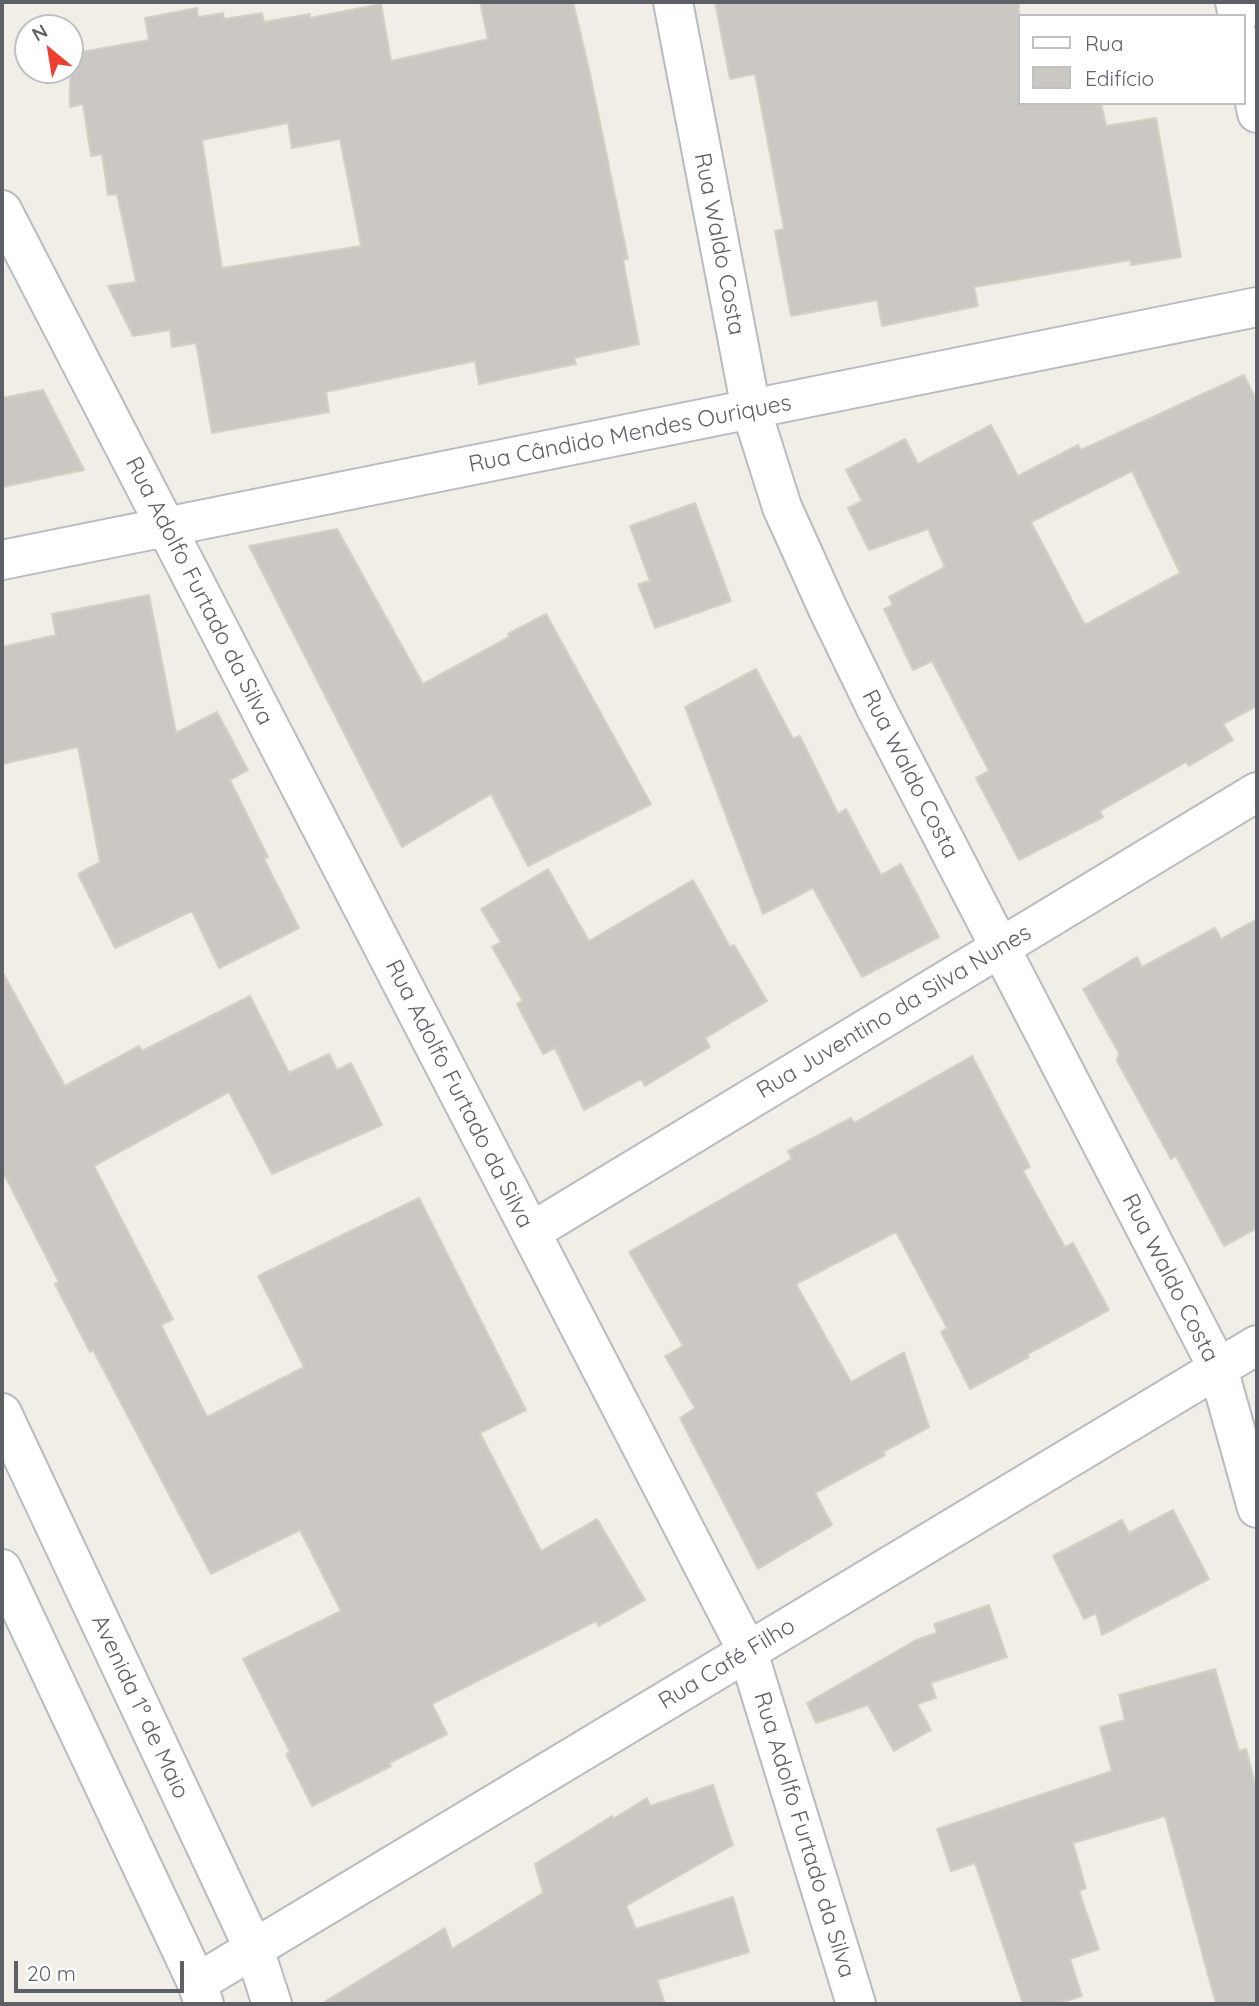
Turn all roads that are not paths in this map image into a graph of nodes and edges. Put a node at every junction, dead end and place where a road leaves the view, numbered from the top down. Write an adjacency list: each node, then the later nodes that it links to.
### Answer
1 (673, 2): 6 (street, Rua Waldo Costa)
2 (1245, 53): 3 (street)
3 (1257, 113)
4 (2, 209): 7 (street, Rua Adolfo Furtado da Silva)
5 (1257, 307): 6 (street, Rua Cândido Mendes Ouriques)
6 (751, 409): 7 (street, Rua Cândido Mendes Ouriques); 10 (street, Rua Waldo Costa)
7 (166, 527): 8 (street, Rua Cândido Mendes Ouriques); 11 (street, Rua Adolfo Furtado da Silva)
8 (2, 560)
9 (1257, 792): 10 (street, Rua Juventino da Silva Nunes)
10 (999, 949): 11 (street, Rua Juventino da Silva Nunes); 13 (street, Rua Waldo Costa)
11 (531, 1232): 17 (street, Rua Adolfo Furtado da Silva)
12 (1257, 1345): 13 (street, Rua Café Filho)
13 (1218, 1368): 15 (street, Rua Waldo Costa); 17 (street, Rua Café Filho)
14 (2, 1413): 18 (street, Avenida 1º de Maio)
15 (1257, 1508)
16 (2, 1569): 19 (street)
17 (748, 1652): 18 (street, Rua Café Filho); 21 (street, Rua Adolfo Furtado da Silva)
18 (254, 1949): 19 (street, Rua Café Filho); 20 (street, Avenida 1º de Maio)
19 (201, 1994)
20 (272, 2004)
21 (856, 2004)

